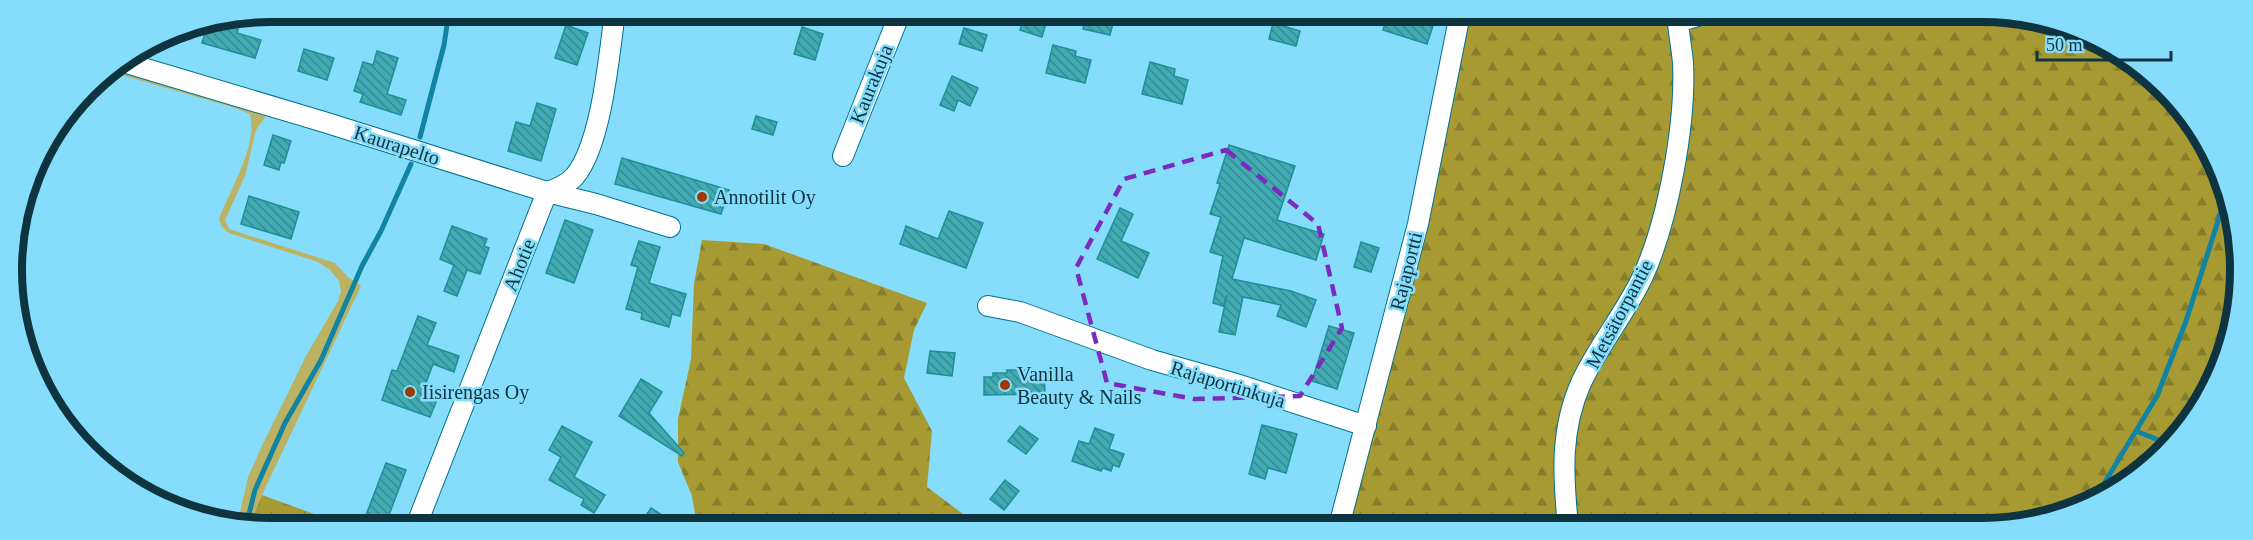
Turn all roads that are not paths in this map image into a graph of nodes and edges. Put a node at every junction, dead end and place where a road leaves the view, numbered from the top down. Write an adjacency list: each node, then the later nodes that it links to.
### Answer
1 (614, 22): 7 (street)
2 (896, 22): 6 (street, Kaurakuja)
3 (1458, 22): 12 (street, Rajaportti)
4 (1678, 22): 15 (street, Metsätorpantie)
5 (131, 64): 8 (street, Kaurapelto)
6 (843, 156)
7 (585, 160): 8 (street); 9 (street)
8 (547, 192): 9 (street, Kaurapelto); 13 (street, Ahotie)
9 (596, 204): 10 (street, Kaurapelto)
10 (670, 227)
11 (988, 306): 12 (street, Rajaportinkuja)
12 (1366, 426): 14 (street, Rajaportti)
13 (419, 518)
14 (1341, 518)
15 (1568, 518)

